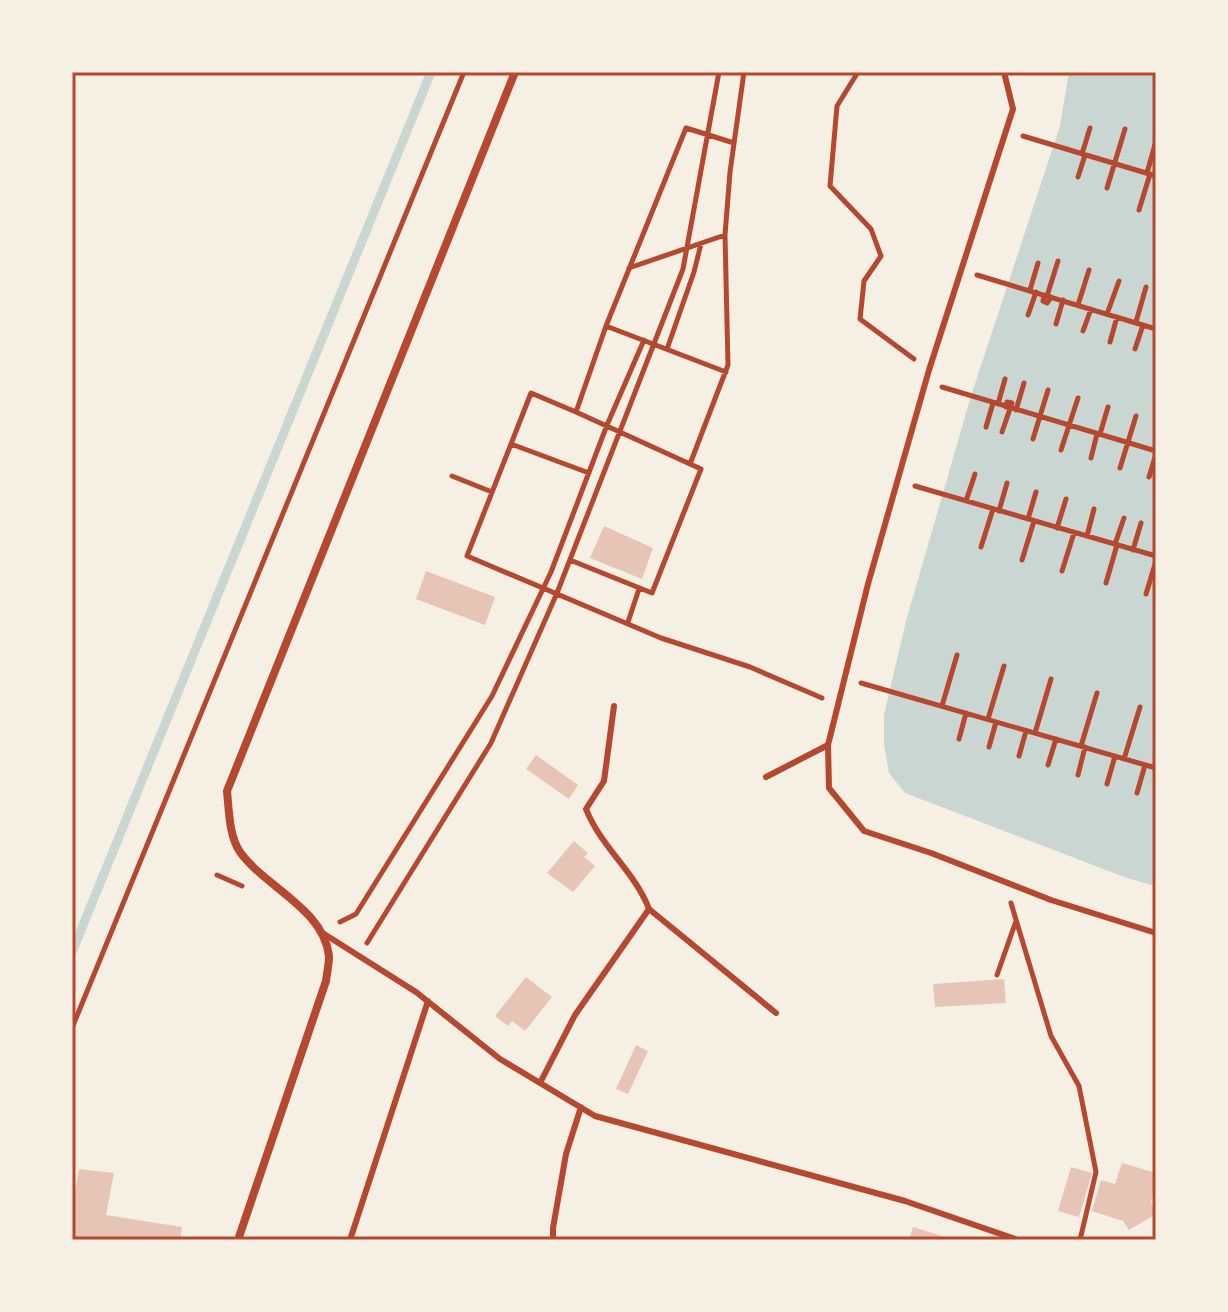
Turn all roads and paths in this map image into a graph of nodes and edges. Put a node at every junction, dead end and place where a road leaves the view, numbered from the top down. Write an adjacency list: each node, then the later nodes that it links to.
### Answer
1 (464, 72): 143 (path)
2 (515, 72): 137 (street)
3 (719, 72): 10 (path)
4 (744, 72): 12 (path)
5 (858, 72): 47 (path)
6 (1004, 72): 9 (lane)
7 (1090, 128): 13 (path)
8 (1125, 129): 14 (path)
9 (1006, 131): 13 (path); 25 (lane)
10 (708, 135): 12 (path); 21 (path); 24 (path)
11 (1156, 141): 15 (path)
12 (734, 143): 19 (path)
13 (1083, 154): 14 (path); 16 (path)
14 (1114, 163): 15 (path); 17 (path)
15 (1151, 174): 18 (path)
16 (1078, 177)
17 (1107, 188)
18 (1139, 210)
19 (725, 235): 20 (path); 48 (path)
20 (701, 244): 21 (path); 45 (path)
21 (687, 249): 24 (path); 44 (path)
22 (1058, 261): 30 (path)
23 (1038, 263): 29 (path)
24 (629, 268): 39 (path)
25 (962, 270): 29 (path); 47 (lane)
26 (1089, 270): 32 (path)
27 (1119, 281): 34 (path)
28 (1146, 287): 38 (path)
29 (1033, 291): 30 (path); 35 (path)
30 (1047, 296): 31 (path)
31 (1063, 300): 32 (path); 37 (path)
32 (1078, 305): 33 (path)
33 (1091, 309): 34 (path); 41 (path)
34 (1107, 314): 36 (path)
35 (1028, 315)
36 (1117, 317): 38 (path); 43 (path)
37 (1056, 324)
38 (1139, 324): 40 (path); 46 (path)
39 (606, 326): 42 (path); 57 (path)
40 (1156, 329)
41 (1083, 331)
42 (644, 340): 44 (path); 60 (path)
43 (1110, 342)
44 (654, 344): 45 (path); 63 (path)
45 (667, 349): 48 (path)
46 (1135, 349)
47 (929, 370): 50 (lane)
48 (726, 372): 72 (path)
49 (1005, 379): 54 (path)
50 (925, 382): 54 (path); 78 (lane)
51 (1024, 383): 56 (path)
52 (1048, 390): 59 (path)
53 (1078, 398): 61 (path)
54 (996, 403): 56 (path); 62 (path)
55 (1108, 407): 65 (path)
56 (1011, 408): 59 (path); 64 (path)
57 (576, 412): 60 (path); 68 (path)
58 (1136, 416): 67 (path)
59 (1040, 417): 61 (path); 66 (path)
60 (607, 425): 63 (path); 74 (path)
61 (1069, 425): 65 (path); 69 (path)
62 (986, 427)
63 (620, 430): 72 (path); 96 (path)
64 (1002, 432)
65 (1099, 434): 67 (path); 71 (path)
66 (1033, 439)
67 (1127, 442): 70 (path); 73 (path)
68 (511, 444): 74 (path); 80 (path)
69 (1061, 450)
70 (1156, 453): 77 (path)
71 (1091, 458)
72 (690, 464): 101 (path)
73 (1120, 468)
74 (589, 473): 100 (path)
75 (975, 474): 83 (path)
76 (452, 476): 80 (path)
77 (1149, 477)
78 (897, 481): 85 (path); 107 (lane)
79 (1007, 483): 85 (path)
80 (492, 492): 100 (path)
81 (1036, 492): 87 (path)
82 (1066, 499): 89 (path)
83 (966, 502)
84 (1094, 509): 91 (path)
85 (996, 510): 87 (path); 93 (path)
86 (1124, 518): 92 (path)
87 (1031, 520): 89 (path); 97 (path)
88 (1141, 523): 94 (path)
89 (1057, 528): 90 (path)
90 (1074, 533): 91 (path); 98 (path)
91 (1087, 536): 92 (path)
92 (1116, 545): 94 (path); 99 (path)
93 (981, 547)
94 (1129, 549): 95 (path)
95 (1156, 559): 103 (path)
96 (570, 560): 101 (path); 102 (path)
97 (1022, 560)
98 (1062, 571)
99 (1106, 583)
100 (543, 589): 102 (path); 137 (path)
101 (639, 589): 104 (path)
102 (557, 593): 104 (path); 139 (path)
103 (1146, 594)
104 (628, 622): 110 (path)
105 (957, 655): 112 (path)
106 (1004, 666): 115 (path)
107 (844, 678): 110 (lane); 112 (path)
108 (1051, 679): 118 (path)
109 (1097, 693): 123 (path)
110 (837, 704): 121 (lane)
111 (614, 706): 135 (lane)
112 (942, 706): 114 (path)
113 (1140, 707): 126 (path)
114 (966, 713): 115 (path); 119 (path)
115 (988, 719): 116 (path)
116 (996, 722): 117 (path); 122 (path)
117 (1026, 731): 118 (path); 124 (path)
118 (1035, 733): 120 (path)
119 (959, 739)
120 (1056, 739): 123 (path); 127 (path)
121 (828, 745): 131 (lane); 134 (lane)
122 (989, 747)
123 (1083, 747): 125 (path); 130 (path)
124 (1019, 756)
125 (1115, 756): 126 (path); 132 (path)
126 (1124, 759): 128 (path)
127 (1048, 765)
128 (1145, 765): 129 (path); 133 (path)
129 (1156, 768)
130 (1078, 775)
131 (766, 777)
132 (1107, 784)
133 (1137, 793)
134 (1005, 883): 136 (path); 138 (lane)
135 (649, 909): 142 (lane); 144 (lane)
136 (1016, 920): 140 (path); 150 (path)
137 (321, 932): 139 (lane); 146 (street)
138 (1156, 933)
139 (359, 956): 141 (lane)
140 (997, 975)
141 (428, 1001): 144 (lane); 147 (lane)
142 (776, 1013)
143 (72, 1028)
144 (540, 1083): 145 (lane)
145 (581, 1107): 148 (lane); 149 (lane)
146 (238, 1240)
147 (350, 1240)
148 (553, 1240)
149 (1018, 1240)
150 (1080, 1240)

